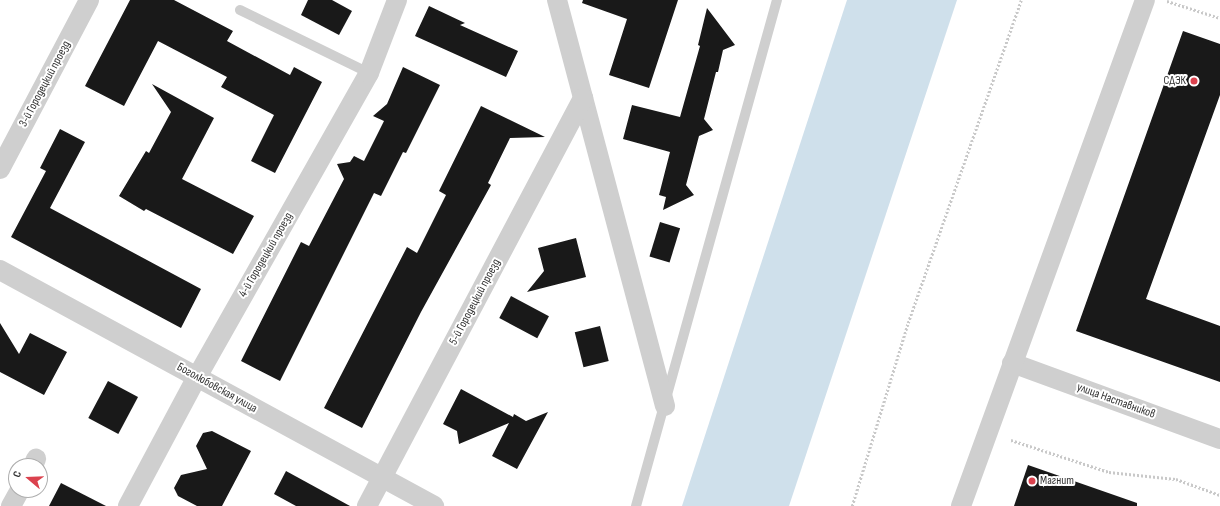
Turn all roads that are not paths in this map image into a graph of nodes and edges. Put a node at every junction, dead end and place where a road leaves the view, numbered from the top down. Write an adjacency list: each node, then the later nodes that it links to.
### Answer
1 (89, 0): 9 (street, 3-й Городецкий проезд)
2 (397, 0): 7 (street, 4-й Городецкий проезд)
3 (557, 0): 8 (street)
4 (777, 0): 13 (lane)
5 (1145, 0): 11 (street)
6 (240, 10): 7 (lane)
7 (369, 74): 12 (street, 4-й Городецкий проезд)
8 (583, 98): 13 (street); 15 (street, 5-й Городецкий проезд)
9 (0, 169)
10 (0, 270): 12 (street, Боголюбовская улица)
11 (1012, 363): 14 (street, улица Наставников); 20 (street)
12 (197, 377): 15 (street, Боголюбовская улица); 16 (street, 4-й Городецкий проезд)
13 (665, 406): 19 (lane)
14 (1220, 439)
15 (382, 478): 17 (street, 5-й Городецкий проезд); 18 (street, Боголюбовская улица)
16 (128, 506)
17 (367, 506)
18 (434, 506)
19 (636, 506)
20 (961, 506)

